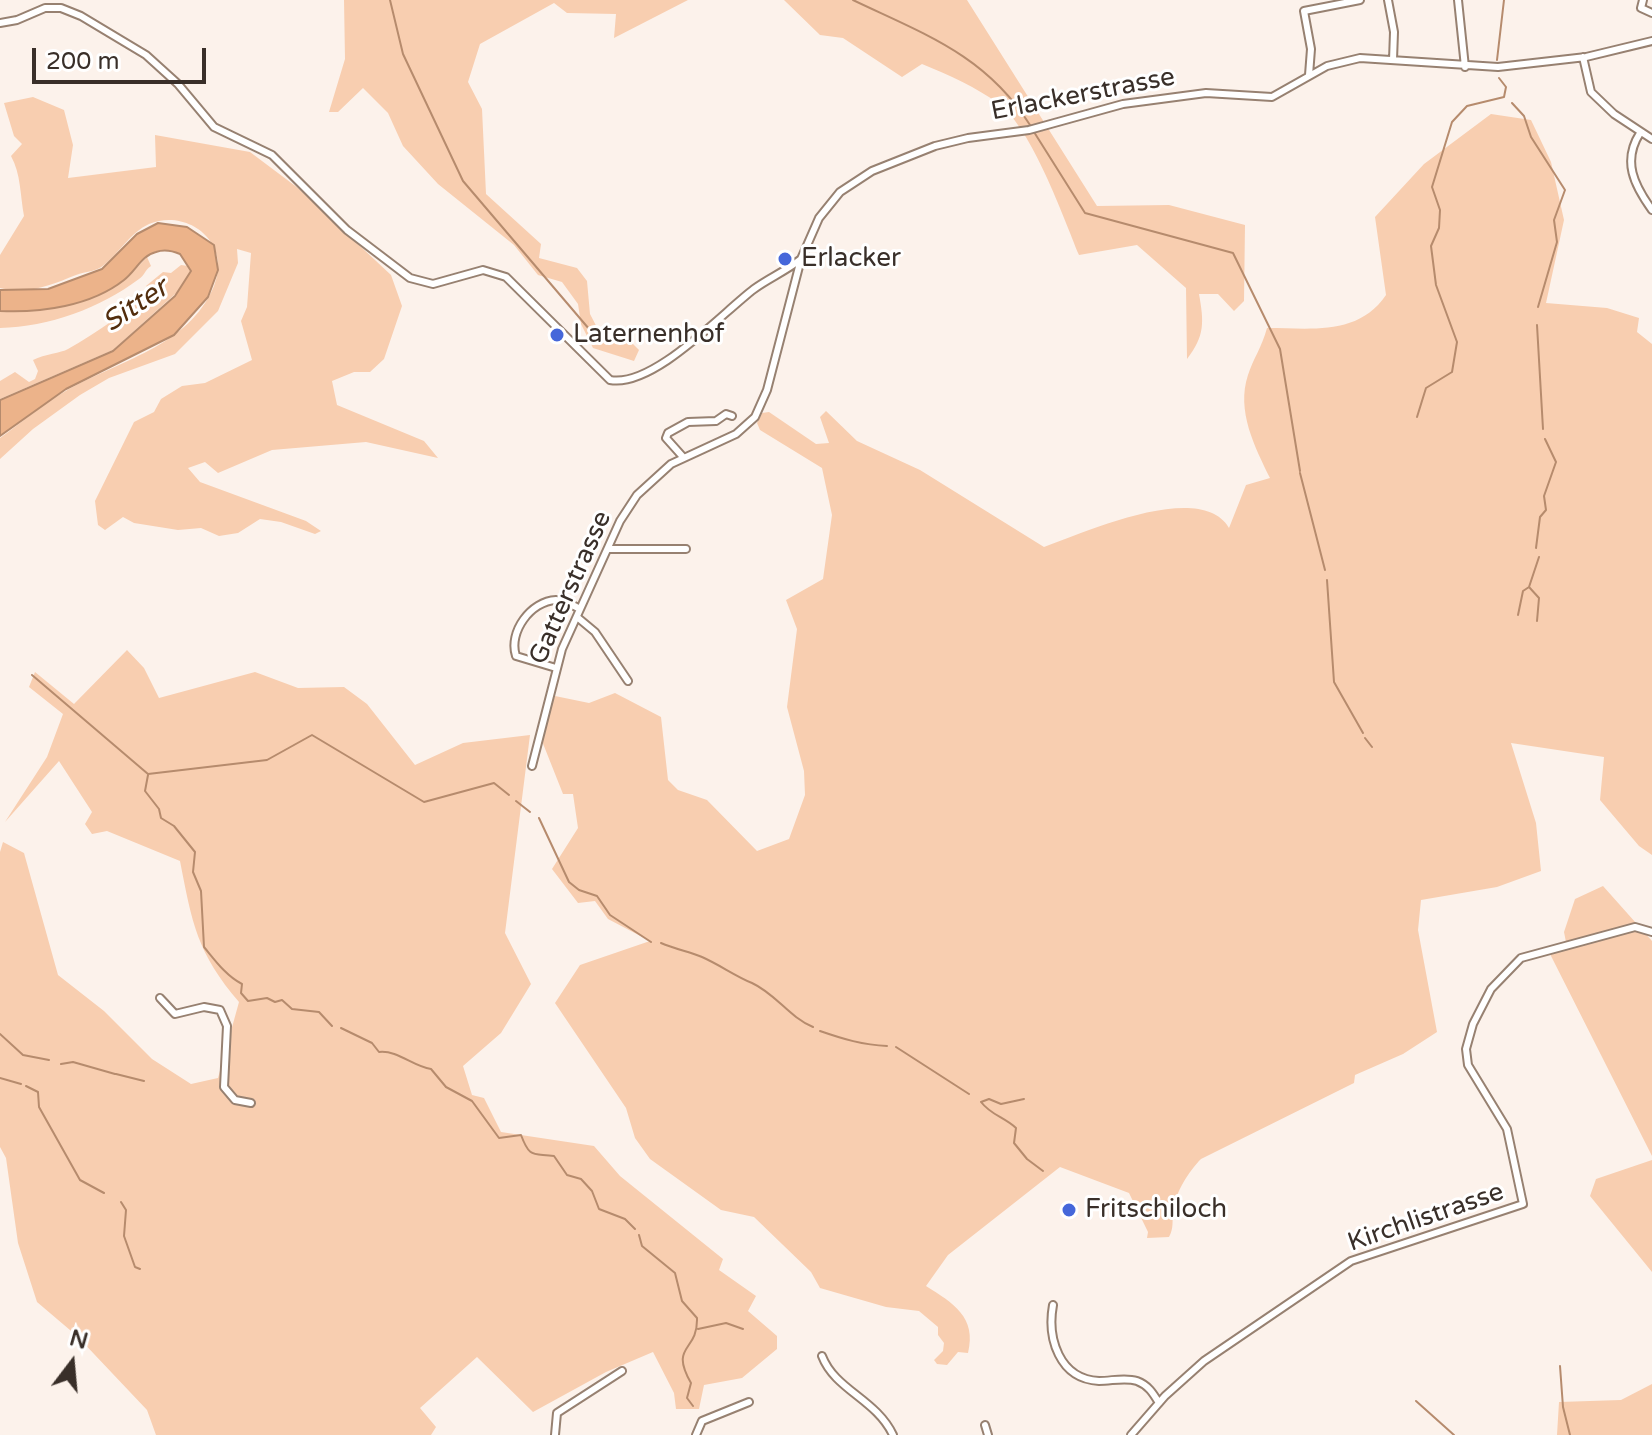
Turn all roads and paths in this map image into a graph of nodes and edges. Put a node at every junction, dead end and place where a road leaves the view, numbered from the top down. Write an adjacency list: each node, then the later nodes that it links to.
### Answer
1 (1360, 0): 9 (street)
2 (1388, 0): 10 (street)
3 (1458, 0): 12 (street)
4 (1643, 0): 5 (street)
5 (1652, 13)
6 (0, 23): 17 (street)
7 (1652, 41): 8 (street, Erlackerstrasse)
8 (1583, 57): 12 (street, Erlackerstrasse); 14 (street)
9 (1311, 59): 11 (street); 13 (street)
10 (1393, 60): 11 (street, Erlackerstrasse); 12 (street, Erlackerstrasse)
11 (1327, 66): 13 (street, Erlackerstrasse)
12 (1465, 67)
13 (1309, 75): 17 (street, Erlackerstrasse)
14 (1640, 133): 15 (street); 16 (street)
15 (1652, 139)
16 (1652, 210)
17 (801, 259): 19 (street, Gatterstrasse)
18 (732, 416): 19 (street)
19 (683, 457): 20 (street, Gatterstrasse)
20 (608, 549): 21 (street); 22 (street, Gatterstrasse)
21 (686, 549)
22 (580, 609): 23 (street, Gatterstrasse); 24 (street)
23 (577, 617): 24 (street, Gatterstrasse); 25 (street)
24 (556, 668): 26 (street, Gatterstrasse)
25 (628, 681)
26 (532, 766)
27 (1652, 932): 34 (street, Kirchlistrasse)
28 (160, 998): 29 (street)
29 (251, 1103)
30 (1053, 1305): 34 (street)
31 (822, 1356): 38 (street)
32 (622, 1371): 36 (street)
33 (749, 1402): 37 (street)
34 (1159, 1403): 40 (street, Kirchlistrasse)
35 (985, 1425): 39 (street)
36 (555, 1435)
37 (696, 1435)
38 (893, 1435)
39 (988, 1435)
40 (1131, 1435)

